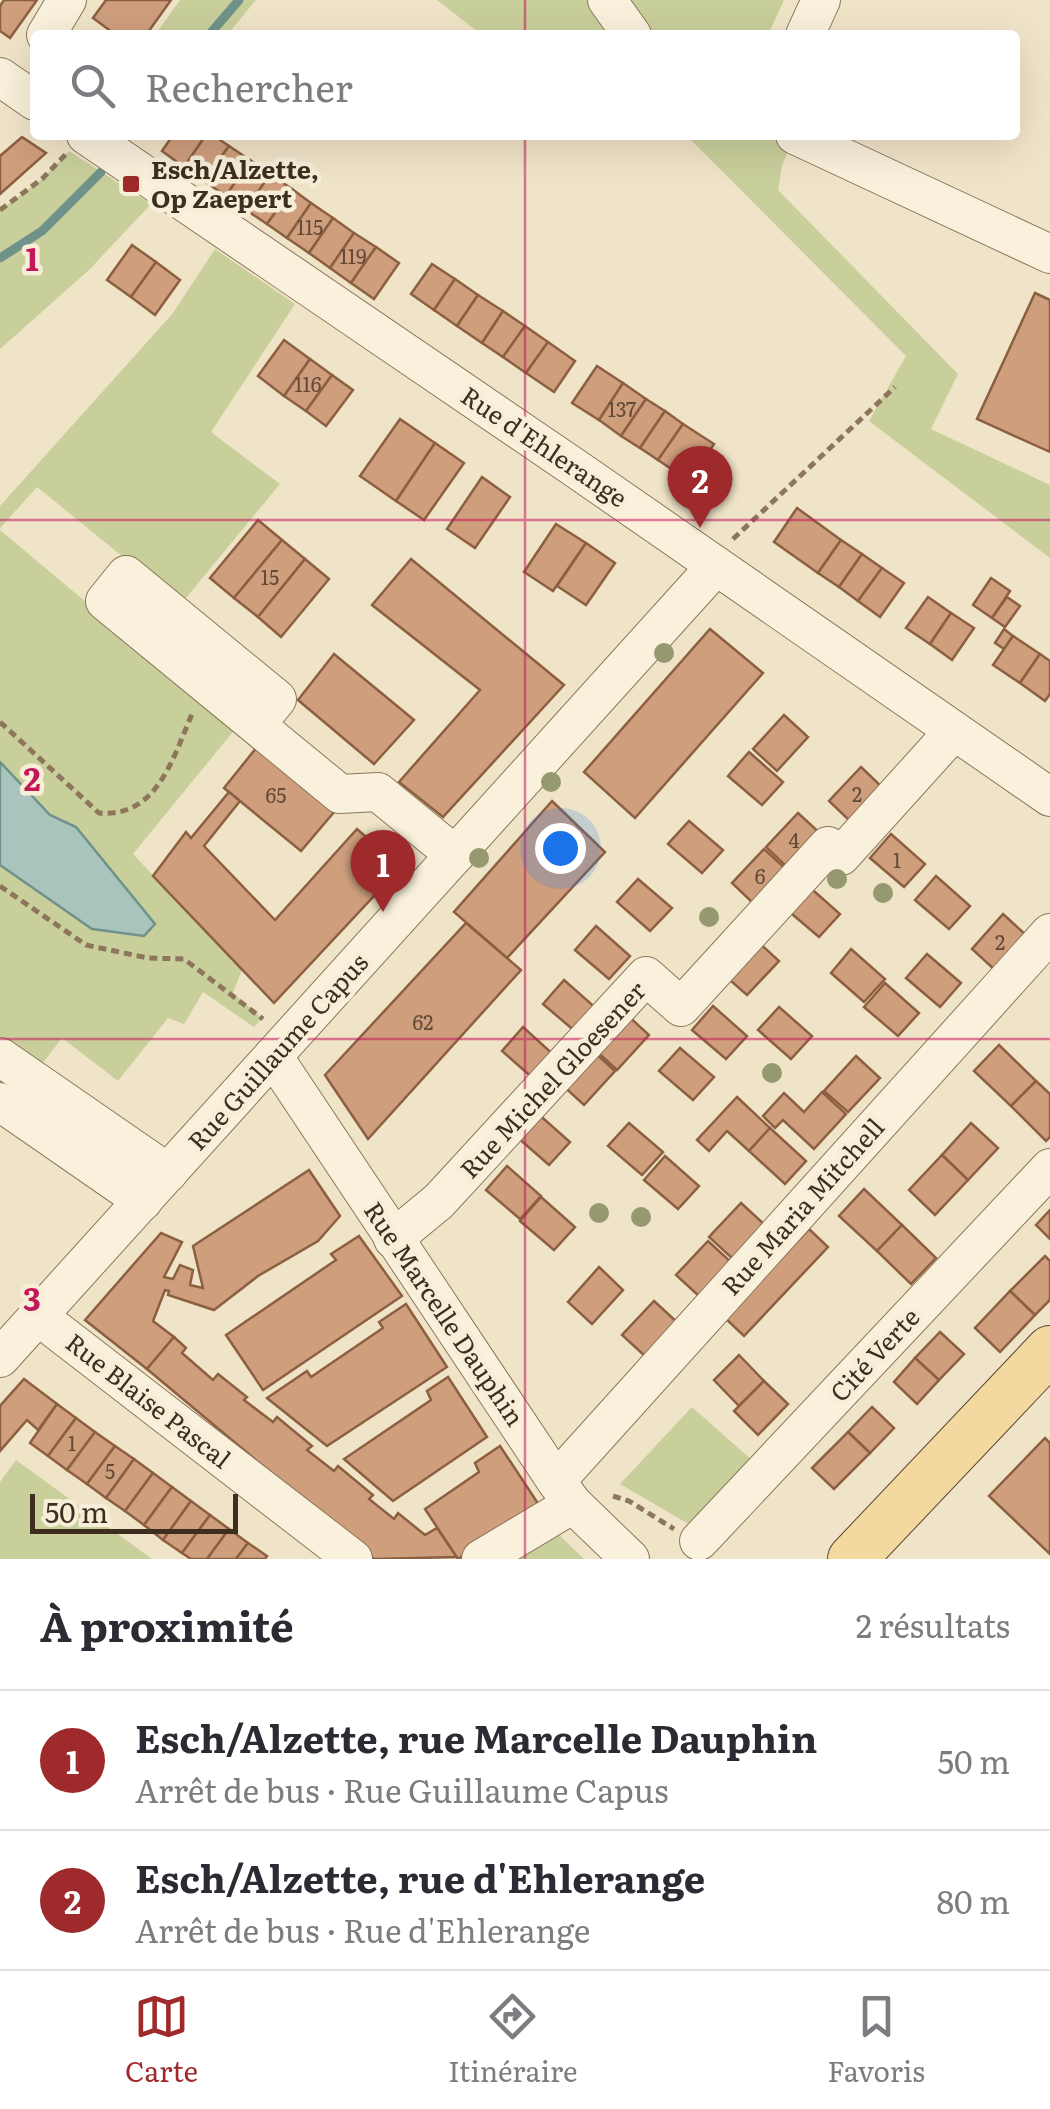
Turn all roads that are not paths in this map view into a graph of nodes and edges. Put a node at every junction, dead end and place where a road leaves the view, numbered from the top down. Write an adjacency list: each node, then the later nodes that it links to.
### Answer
1 (67, 0): 4 (street)
2 (607, 0): 5 (street)
3 (821, 0): 6 (street)
4 (49, 30)
5 (628, 30)
6 (807, 30)
7 (30, 61): 8 (street)
8 (16, 88)
9 (806, 140): 11 (street)
10 (77, 143): 12 (street, Rue d'Ehlerange)
11 (1050, 254)
12 (716, 566): 14 (street, Rue d'Ehlerange); 16 (street, Rue Guillaume Capus)
13 (256, 725): 13 (street); 16 (street)
14 (954, 731): 15 (street, Rue d'Ehlerange); 23 (street, Rue Michel Gloesener)
15 (1050, 796)
16 (455, 855): 18 (street, Rue Guillaume Capus)
17 (1050, 932): 27 (street, Rue Maria Mitchell)
18 (280, 1048): 22 (street, Rue Guillaume Capus); 23 (street, Rue Marcelle Dauphin)
19 (0, 1057): 22 (street)
20 (0, 1102): 22 (street)
21 (1050, 1168): 28 (street, Cité Verte)
22 (155, 1187): 24 (street, Rue Guillaume Capus)
23 (393, 1239): 27 (street, Rue Marcelle Dauphin)
24 (38, 1316): 26 (street, Rue Guillaume Capus); 29 (street, Rue Blaise Pascal)
25 (1050, 1350): 32 (main road)
26 (0, 1358)
27 (564, 1492): 30 (street, Rue Maria Mitchell); 31 (street, Rue Marcelle Dauphin)
28 (699, 1541)
29 (353, 1559)
30 (481, 1559)
31 (630, 1559)
32 (852, 1559)

